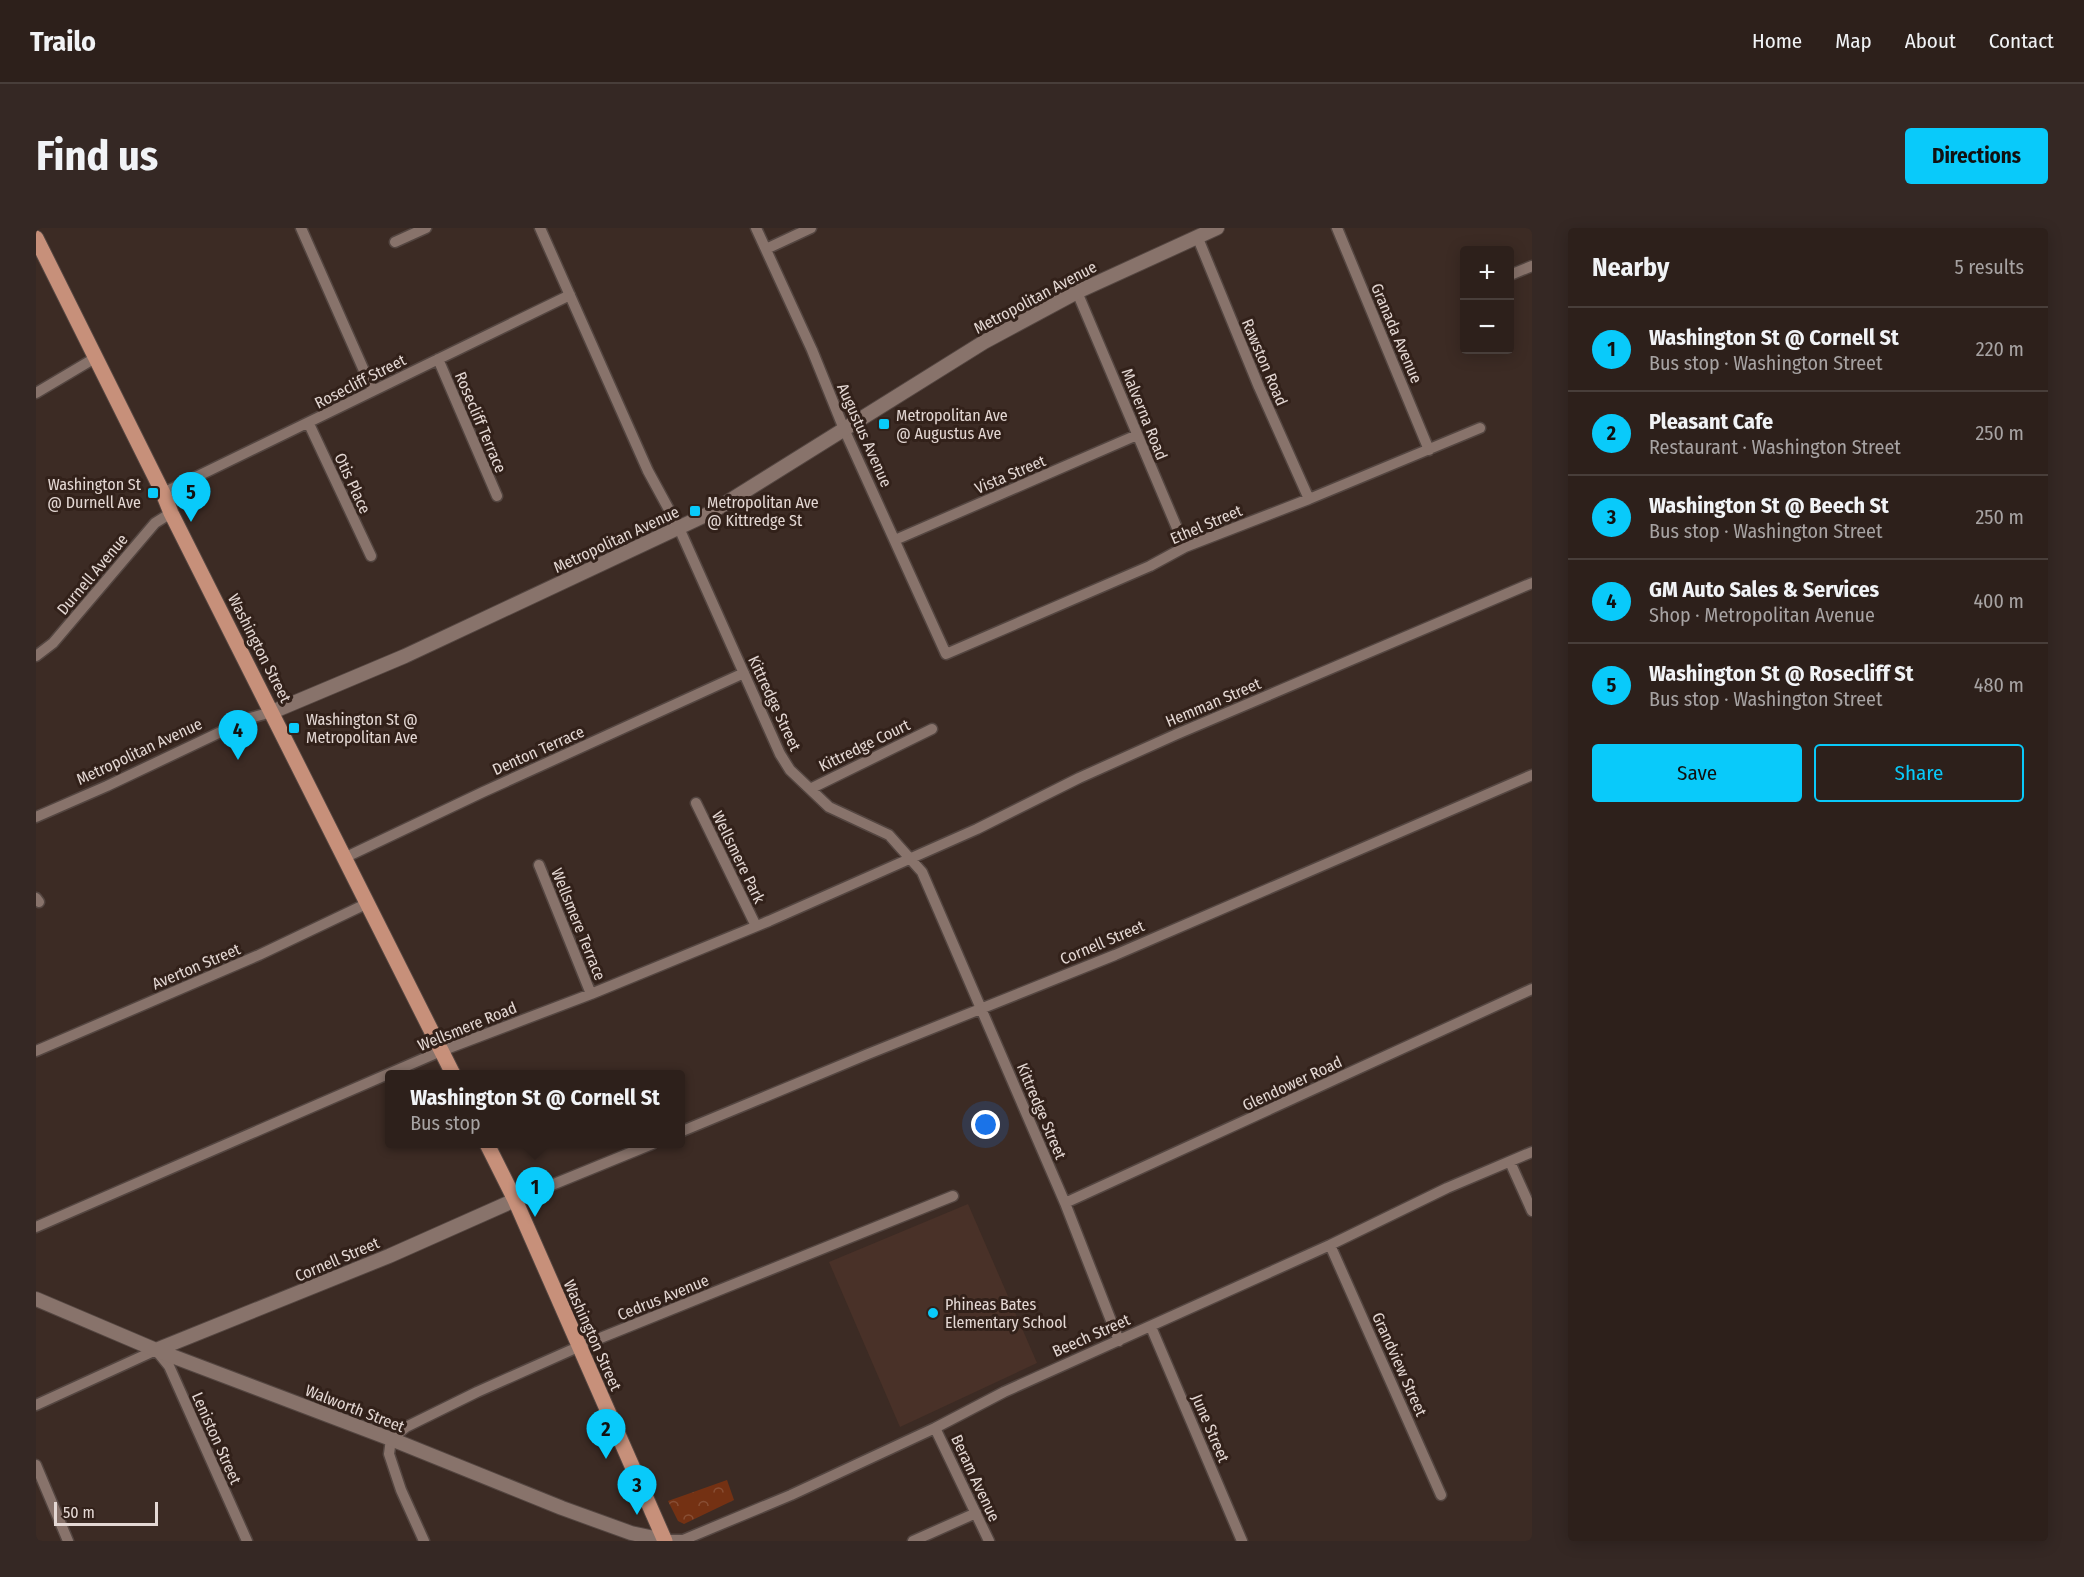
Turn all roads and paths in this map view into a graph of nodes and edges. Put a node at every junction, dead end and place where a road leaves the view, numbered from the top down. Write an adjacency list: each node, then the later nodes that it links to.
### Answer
1 (301, 228): 18 (street)
2 (426, 228): 10 (street)
3 (540, 228): 15 (street, Kittredge Street)
4 (756, 228): 11 (street, Augustus Avenue)
5 (811, 228): 11 (street)
6 (1217, 228): 8 (street, Metropolitan Avenue)
7 (1337, 228): 24 (street, Granada Avenue)
8 (1197, 236): 14 (street, Metropolitan Avenue); 27 (street, Rawston Road)
9 (36, 238): 16 (main road, Washington Street)
10 (395, 242)
11 (766, 249): 22 (street, Augustus Avenue)
12 (1532, 266): 13 (street)
13 (1514, 273)
14 (1077, 292): 22 (street, Metropolitan Avenue); 23 (street, Malverna Road)
15 (570, 295): 17 (street, Rosecliff Street); 29 (street, Kittredge Street)
16 (95, 358): 19 (street); 25 (main road, Washington Street)
17 (438, 359): 18 (street, Rosecliff Street); 26 (street, Rosecliff Terrace)
18 (373, 391): 20 (street, Rosecliff Street)
19 (36, 393)
20 (309, 424): 25 (street, Rosecliff Street); 32 (street, Otis Place)
21 (1480, 428): 24 (street, Ethel Street)
22 (844, 429): 29 (street, Metropolitan Avenue); 30 (street, Augustus Avenue)
23 (1137, 435): 30 (street, Vista Street); 31 (street, Malverna Road)
24 (1429, 450): 27 (street, Ethel Street)
25 (163, 494): 28 (main road, Washington Street)
26 (497, 496)
27 (1309, 499): 31 (street, Ethel Street)
28 (171, 513): 35 (street, Durnell Avenue); 37 (main road, Washington Street)
29 (679, 528): 36 (street, Kittredge Street); 37 (street, Metropolitan Avenue)
30 (895, 540): 34 (street, Augustus Avenue)
31 (1185, 547): 34 (street, Ethel Street)
32 (371, 555)
33 (1532, 583): 44 (street, Hemman Street)
34 (946, 654)
35 (36, 656)
36 (744, 673): 40 (street, Kittredge Street); 43 (street, Denton Terrace)
37 (272, 712): 42 (street, Metropolitan Avenue); 43 (main road, Washington Street)
38 (932, 729): 40 (street, Kittredge Court)
39 (1532, 775): 50 (street, Cornell Street)
40 (810, 789): 44 (street, Kittredge Street)
41 (696, 803): 47 (street, Wellsmere Park)
42 (36, 817)
43 (344, 858): 46 (main road, Washington Street)
44 (911, 858): 47 (street, Wellsmere Road); 50 (street, Kittredge Street)
45 (539, 865): 49 (street, Wellsmere Terrace)
46 (366, 904): 51 (main road, Washington Street); 52 (street, Averton Street)
47 (756, 926): 49 (street, Wellsmere Road)
48 (1532, 989): 63 (street, Glendower Road)
49 (591, 994): 51 (street, Wellsmere Road)
50 (982, 1009): 56 (street, Cornell Street); 63 (street, Kittredge Street)
51 (441, 1051): 53 (street, Wellsmere Road); 54 (main road, Washington Street)
52 (36, 1052)
53 (397, 1070)
54 (451, 1070)
55 (385, 1075): 65 (street, Wellsmere Road)
56 (685, 1130)
57 (489, 1148): 62 (main road, Washington Street)
58 (640, 1148): 62 (street, Cornell Street)
59 (1532, 1152): 60 (street, Beech Street)
60 (1510, 1162): 64 (street); 66 (street, Beech Street)
61 (953, 1196): 70 (street, Cedrus Avenue)
62 (515, 1200): 70 (main road, Washington Street); 71 (street, Cornell Street)
63 (1065, 1203): 69 (street, Kittredge Street)
64 (1532, 1211)
65 (36, 1227)
66 (1330, 1245): 68 (street, Beech Street); 76 (street, Grandview Street)
67 (36, 1299): 71 (street, Walworth Street)
68 (1151, 1327): 69 (street, Beech Street); 84 (street, June Street)
69 (1119, 1341): 73 (street, Beech Street)
70 (578, 1347): 74 (street, Cedrus Avenue); 81 (main road, Washington Street)
71 (156, 1350): 72 (street, Cornell Street); 74 (street, Walworth Street); 79 (street, Leniston Street)
72 (36, 1405)
73 (935, 1428): 77 (street, Beram Avenue); 81 (street, Beech Street)
74 (391, 1439): 80 (street); 81 (street, Walworth Street)
75 (36, 1465): 78 (street)
76 (1441, 1496)
77 (976, 1514): 82 (street); 83 (street, Beram Avenue)
78 (68, 1541)
79 (248, 1541)
80 (424, 1541)
81 (664, 1541)
82 (912, 1541)
83 (989, 1541)
84 (1242, 1541)

